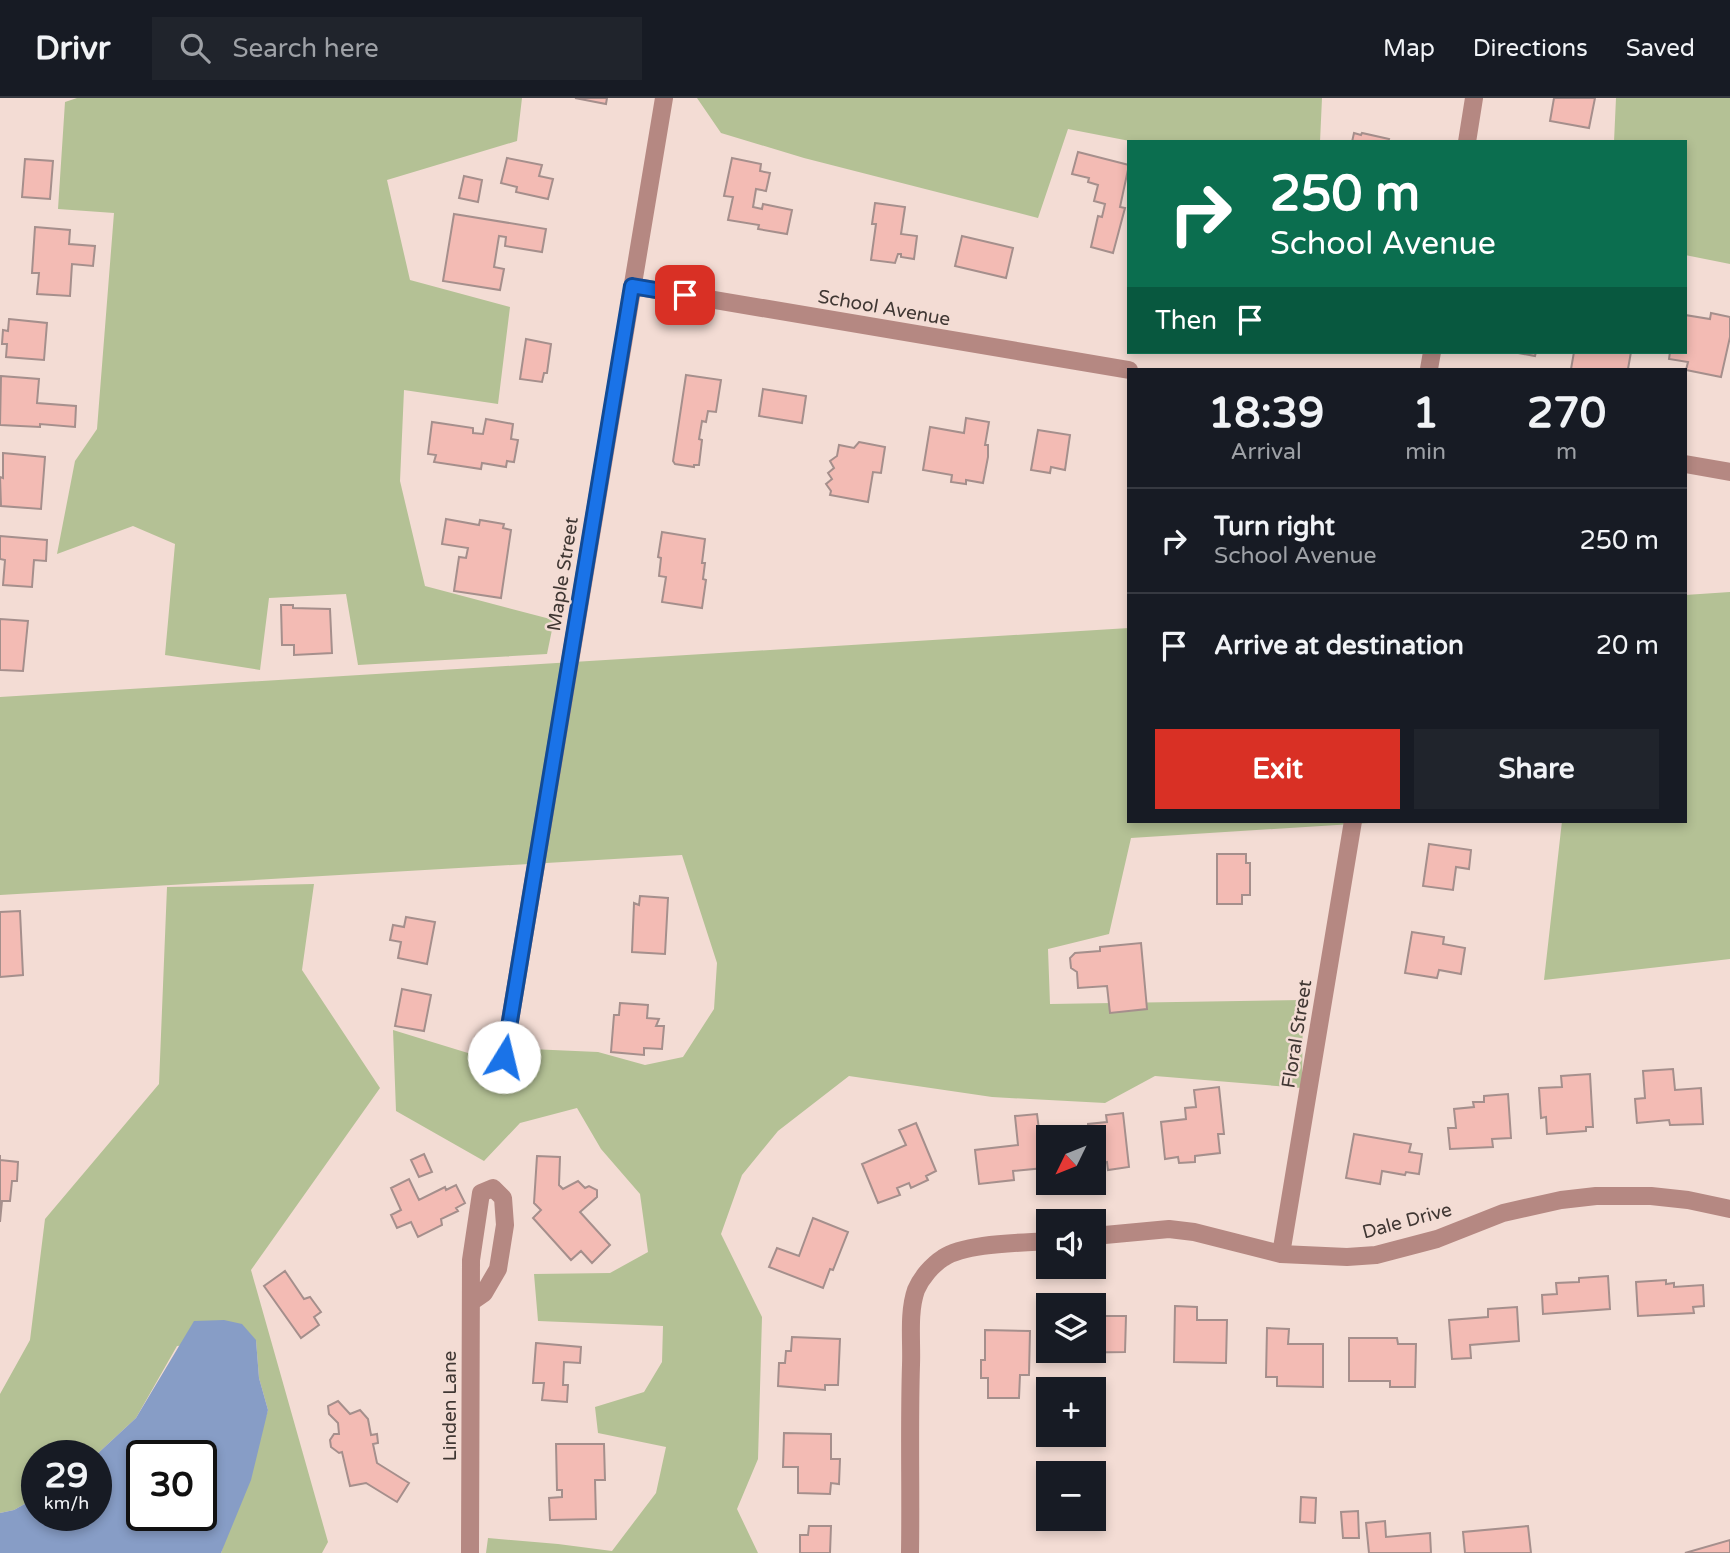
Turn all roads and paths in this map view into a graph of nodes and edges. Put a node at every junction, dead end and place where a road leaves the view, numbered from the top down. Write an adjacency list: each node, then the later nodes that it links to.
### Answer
1 (664, 98): 4 (street, Maple Street)
2 (1474, 98): 3 (street)
3 (1467, 140)
4 (632, 286): 5 (street, School Avenue); 9 (street, Maple Street)
5 (1127, 370)
6 (1687, 464): 7 (street)
7 (1730, 472)
8 (1353, 823): 13 (street, Floral Street)
9 (504, 1057)
10 (1730, 1209): 13 (street, Dale Drive)
11 (1106, 1235): 13 (street, Dale Drive)
12 (1036, 1242): 16 (street)
13 (1281, 1254)
14 (471, 1302): 14 (street, Linden Lane); 15 (street, Linden Lane)
15 (470, 1553)
16 (910, 1553)

